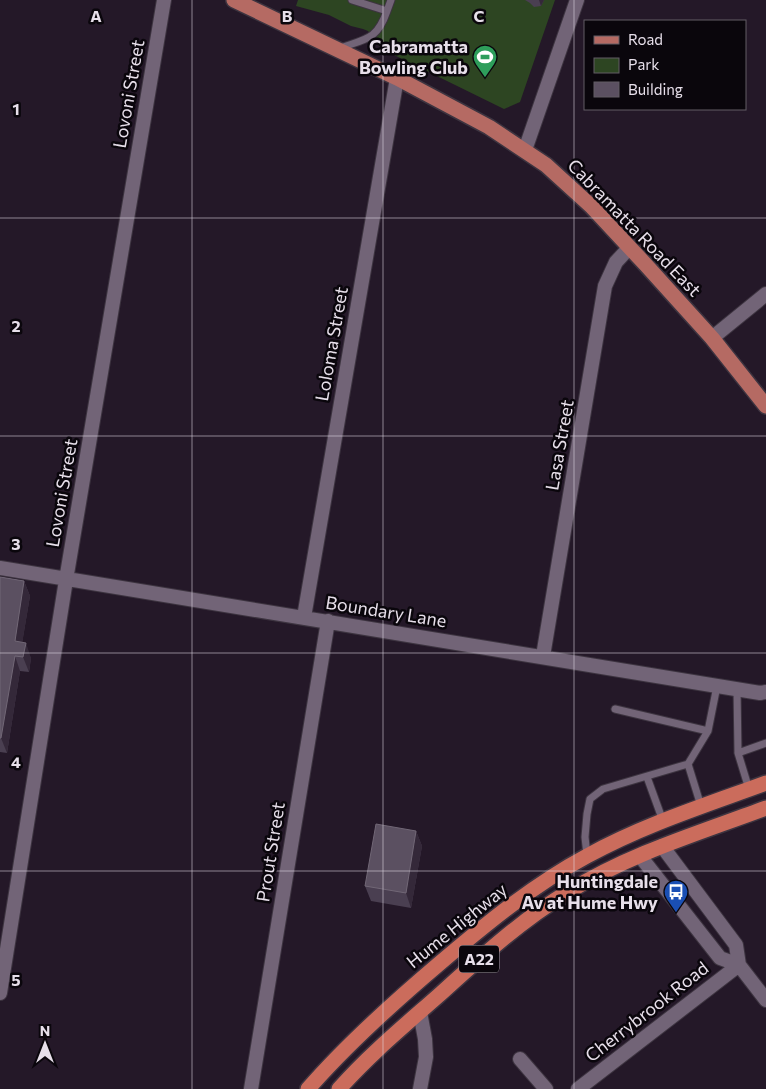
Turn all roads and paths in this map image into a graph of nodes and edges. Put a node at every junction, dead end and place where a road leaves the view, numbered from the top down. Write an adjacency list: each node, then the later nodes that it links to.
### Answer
1 (164, 0): 15 (street, Lovoni Street)
2 (234, 0): 7 (main road, Cabramatta Road East)
3 (352, 0): 6 (lane)
4 (391, 0): 6 (lane)
5 (577, 0): 9 (street)
6 (387, 11): 7 (lane)
7 (337, 49): 8 (main road, Cabramatta Road East)
8 (397, 78): 9 (main road, Cabramatta Road East); 16 (street, Loloma Street)
9 (525, 150): 10 (main road, Cabramatta Road East)
10 (629, 248): 12 (main road, Cabramatta Road East); 18 (street, Lasa Street)
11 (766, 294): 12 (street)
12 (712, 338): 13 (main road, Cabramatta Road East)
13 (766, 406)
14 (0, 568): 15 (street, Boundary Lane)
15 (66, 580): 16 (street, Boundary Lane); 38 (street, Lovoni Street)
16 (304, 618): 17 (street, Boundary Lane)
17 (328, 621): 18 (street, Boundary Lane); 42 (street, Prout Street)
18 (543, 656): 19 (street, Boundary Lane)
19 (718, 686): 20 (street, Boundary Lane); 23 (lane)
20 (737, 689): 21 (street, Boundary Lane); 25 (lane)
21 (766, 692)
22 (615, 709): 23 (lane)
23 (708, 731): 26 (lane)
24 (766, 743): 25 (lane)
25 (738, 753): 29 (lane)
26 (688, 764): 27 (lane); 30 (lane)
27 (647, 777): 32 (lane); 34 (lane)
28 (766, 783): 29 (highway, Hume Highway / A22)
29 (749, 789): 30 (highway, Hume Highway / A22)
30 (702, 807): 32 (highway, Hume Highway / A22)
31 (766, 808): 33 (highway, A22)
32 (663, 822): 34 (highway, Hume Highway / A22)
33 (662, 846): 35 (highway, A22); 36 (street)
34 (587, 856): 43 (highway, Hume Highway / A22)
35 (640, 856): 36 (street); 40 (highway, A22)
36 (738, 965): 37 (street); 47 (street, Cherrybrook Road)
37 (761, 983): 39 (street)
38 (0, 993)
39 (766, 1000)
40 (420, 1012): 44 (highway, A22); 45 (street)
41 (520, 1059): 46 (street)
42 (251, 1089)
43 (308, 1089)
44 (338, 1089)
45 (420, 1089)
46 (546, 1089)
47 (578, 1089)

